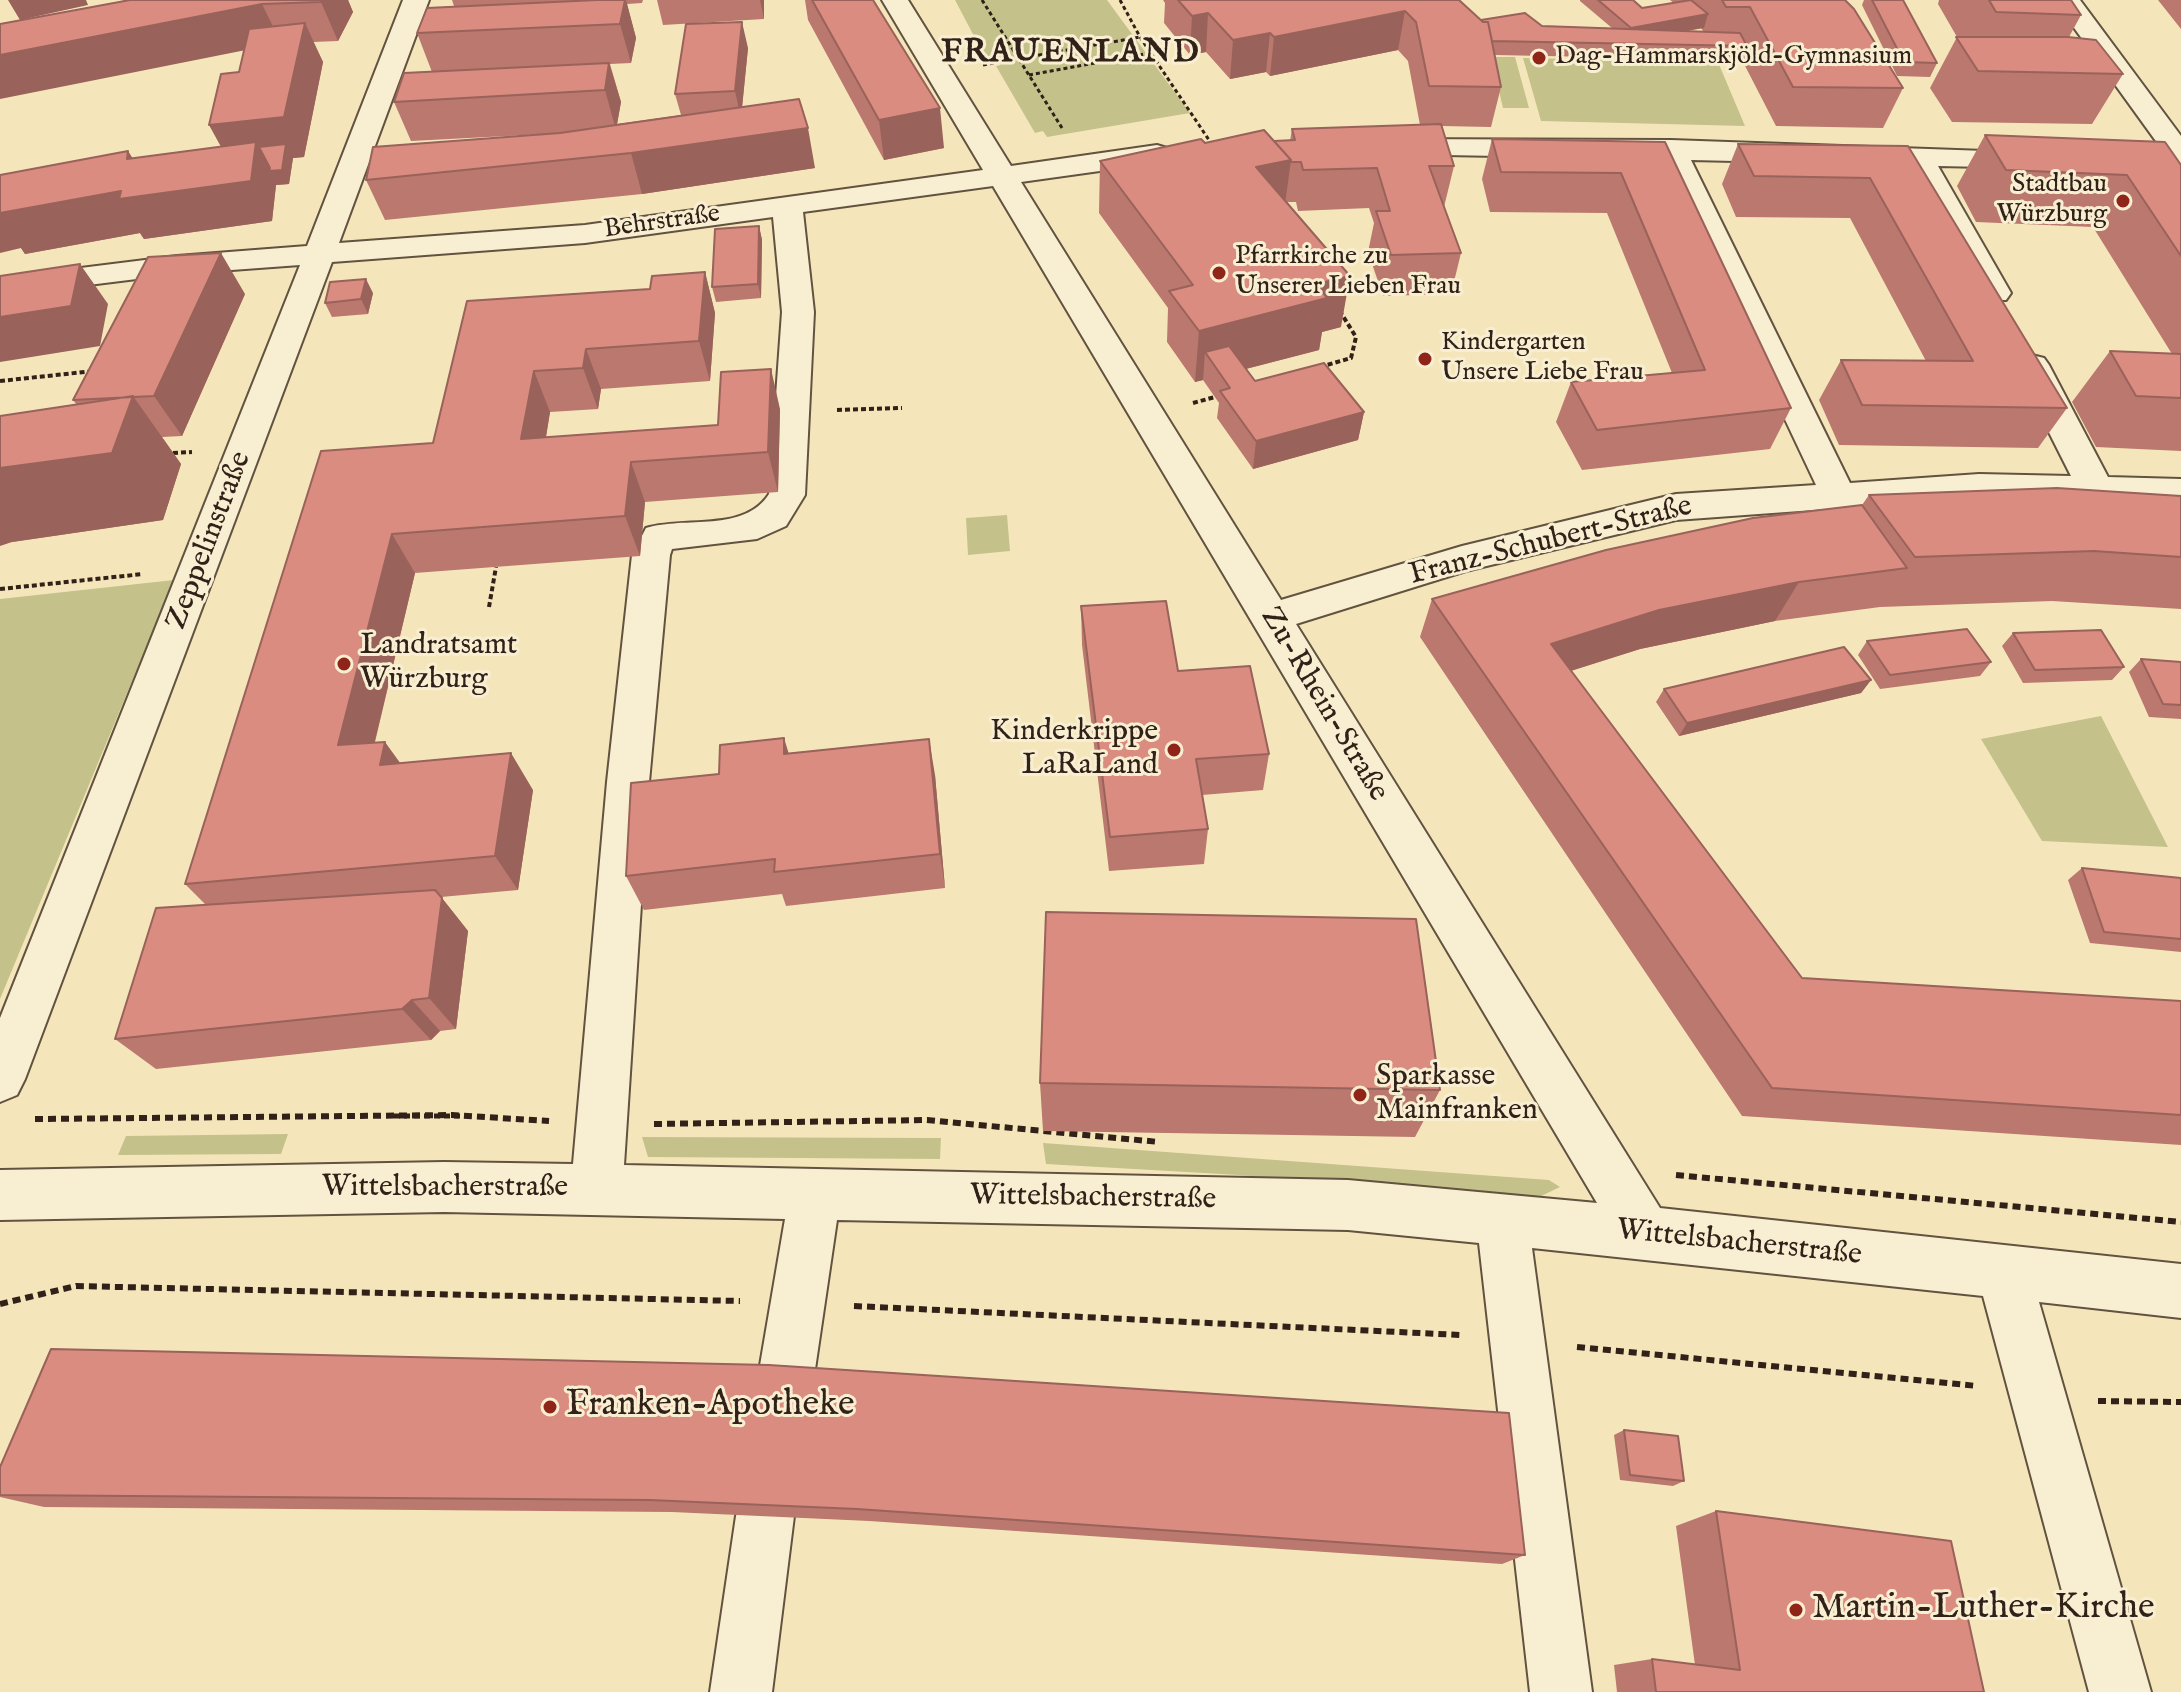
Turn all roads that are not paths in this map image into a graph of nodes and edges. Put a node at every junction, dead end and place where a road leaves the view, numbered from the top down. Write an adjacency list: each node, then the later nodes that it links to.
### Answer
1 (416, 0): 12 (street, Zeppelinstraße)
2 (895, 0): 10 (street, Zu-Rhein-Straße)
3 (2067, 0): 9 (street)
4 (1367, 144): 6 (street)
5 (1213, 146): 10 (street, Behrstraße)
6 (1671, 149): 7 (street); 16 (street)
7 (1918, 156): 8 (street); 14 (street)
8 (2053, 159)
9 (2173, 160)
10 (1001, 176): 11 (street, Behrstraße); 17 (street, Zu-Rhein-Straße)
11 (787, 206): 12 (street, Behrstraße); 19 (street)
12 (320, 256): 13 (street, Behrstraße); 18 (street, Zeppelinstraße)
13 (0, 287)
14 (2095, 487): 15 (street, Franz-Schubert-Straße); 16 (street, Franz-Schubert-Straße)
15 (2181, 491)
16 (1838, 494): 17 (street, Franz-Schubert-Straße)
17 (1270, 618): 23 (street, Zu-Rhein-Straße)
18 (0, 1079)
19 (597, 1188): 20 (street, Wittelsbacherstraße); 21 (street, Wittelsbacherstraße)
20 (815, 1192): 22 (street, Wittelsbacherstraße); 26 (street)
21 (0, 1195)
22 (1502, 1219): 23 (street, Wittelsbacherstraße); 29 (street)
23 (1645, 1233): 24 (street, Wittelsbacherstraße)
24 (2004, 1273): 25 (street, Wittelsbacherstraße); 30 (street)
25 (2181, 1291)
26 (785, 1383)
27 (765, 1516): 28 (street)
28 (741, 1692)
29 (1561, 1692)
30 (2120, 1692)

